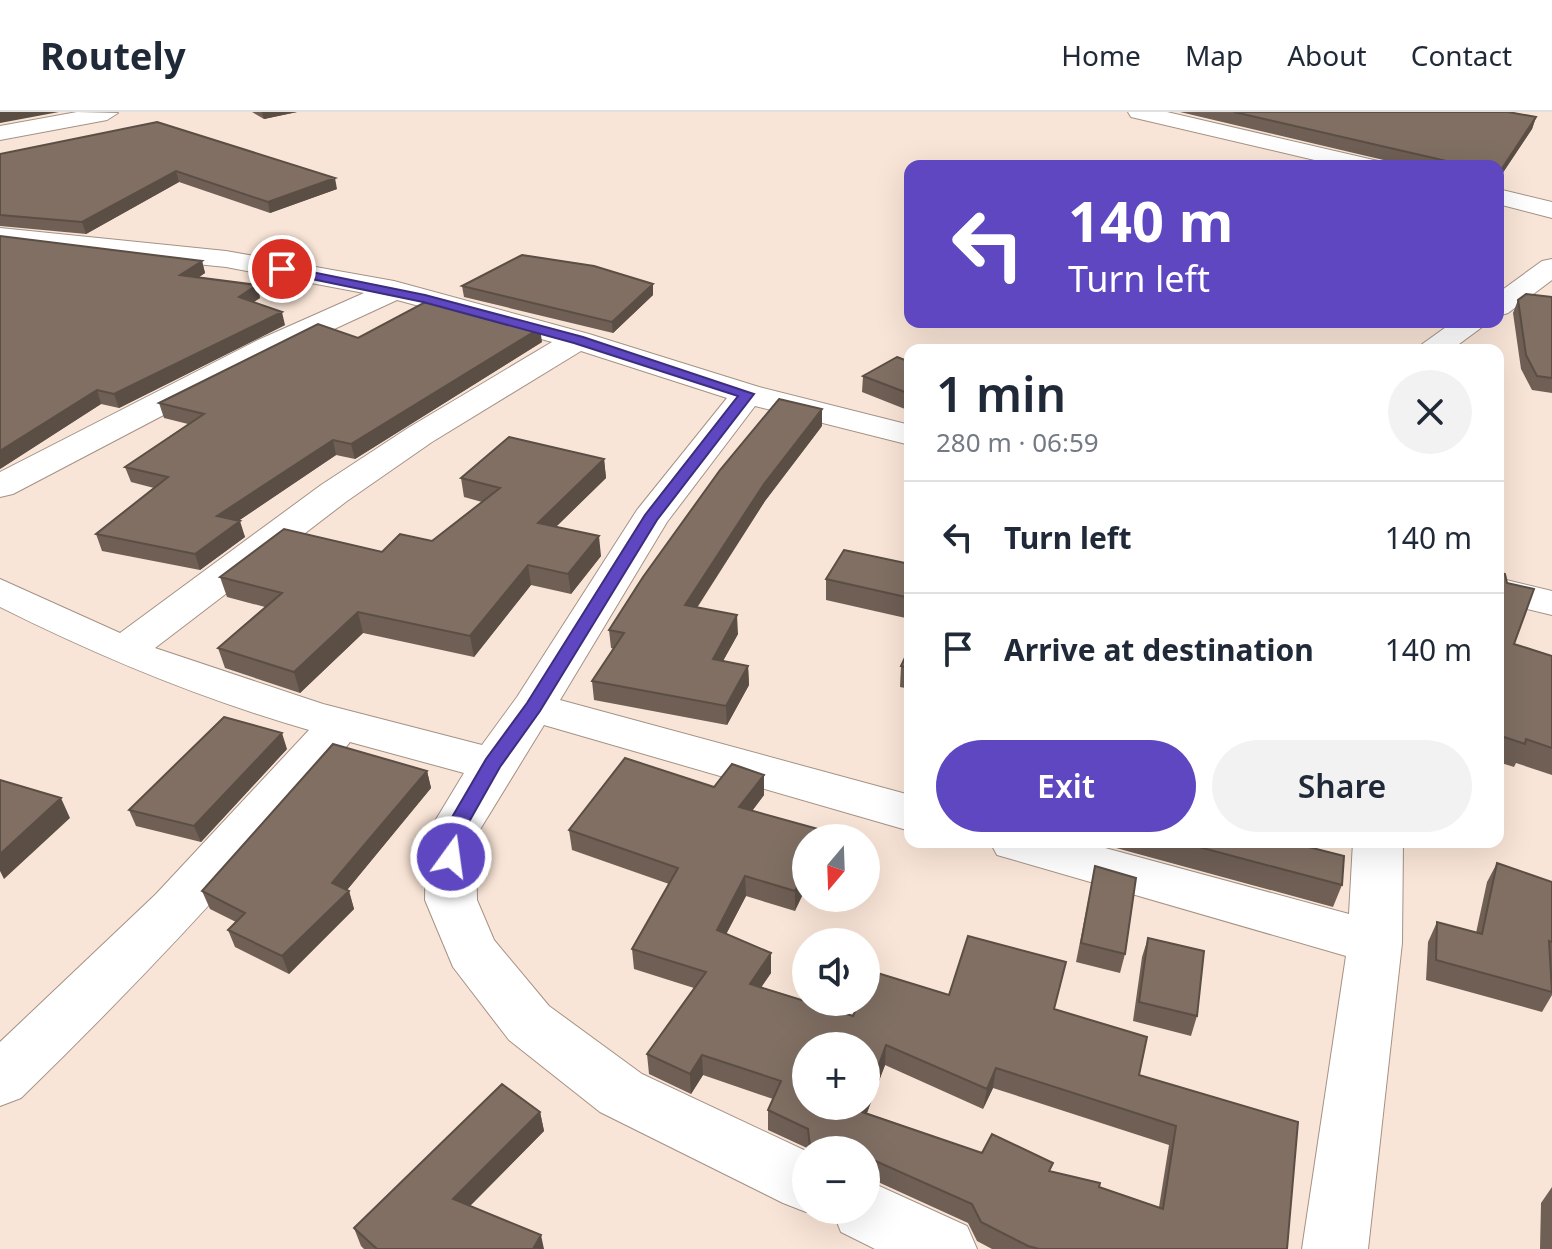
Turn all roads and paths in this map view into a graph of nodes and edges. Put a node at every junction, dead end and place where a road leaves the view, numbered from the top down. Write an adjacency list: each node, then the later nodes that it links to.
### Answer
1 (1139, 112): 4 (street)
2 (107, 113): 3 (street)
3 (0, 133)
4 (1344, 160)
5 (1504, 198): 6 (street)
6 (1552, 210)
7 (0, 236): 9 (street)
8 (1552, 267): 10 (street)
9 (394, 290): 13 (street); 17 (street)
10 (1506, 301): 11 (street)
11 (1552, 307)
12 (1465, 328): 14 (street)
13 (578, 340): 15 (street); 21 (street)
14 (1439, 344)
15 (747, 394): 16 (street); 22 (street)
16 (904, 433)
17 (0, 486)
18 (0, 591): 21 (street)
19 (1504, 591): 20 (street)
20 (1552, 603)
21 (124, 651): 23 (street)
22 (533, 707): 24 (street); 25 (street)
23 (339, 725): 24 (street); 29 (street)
24 (493, 764): 30 (street)
25 (904, 811)
26 (1036, 848): 28 (street)
27 (1378, 848): 28 (street)
28 (1375, 943): 33 (street)
29 (0, 1080)
30 (792, 1175)
31 (880, 1218): 32 (street)
32 (944, 1249)
33 (1335, 1249)

